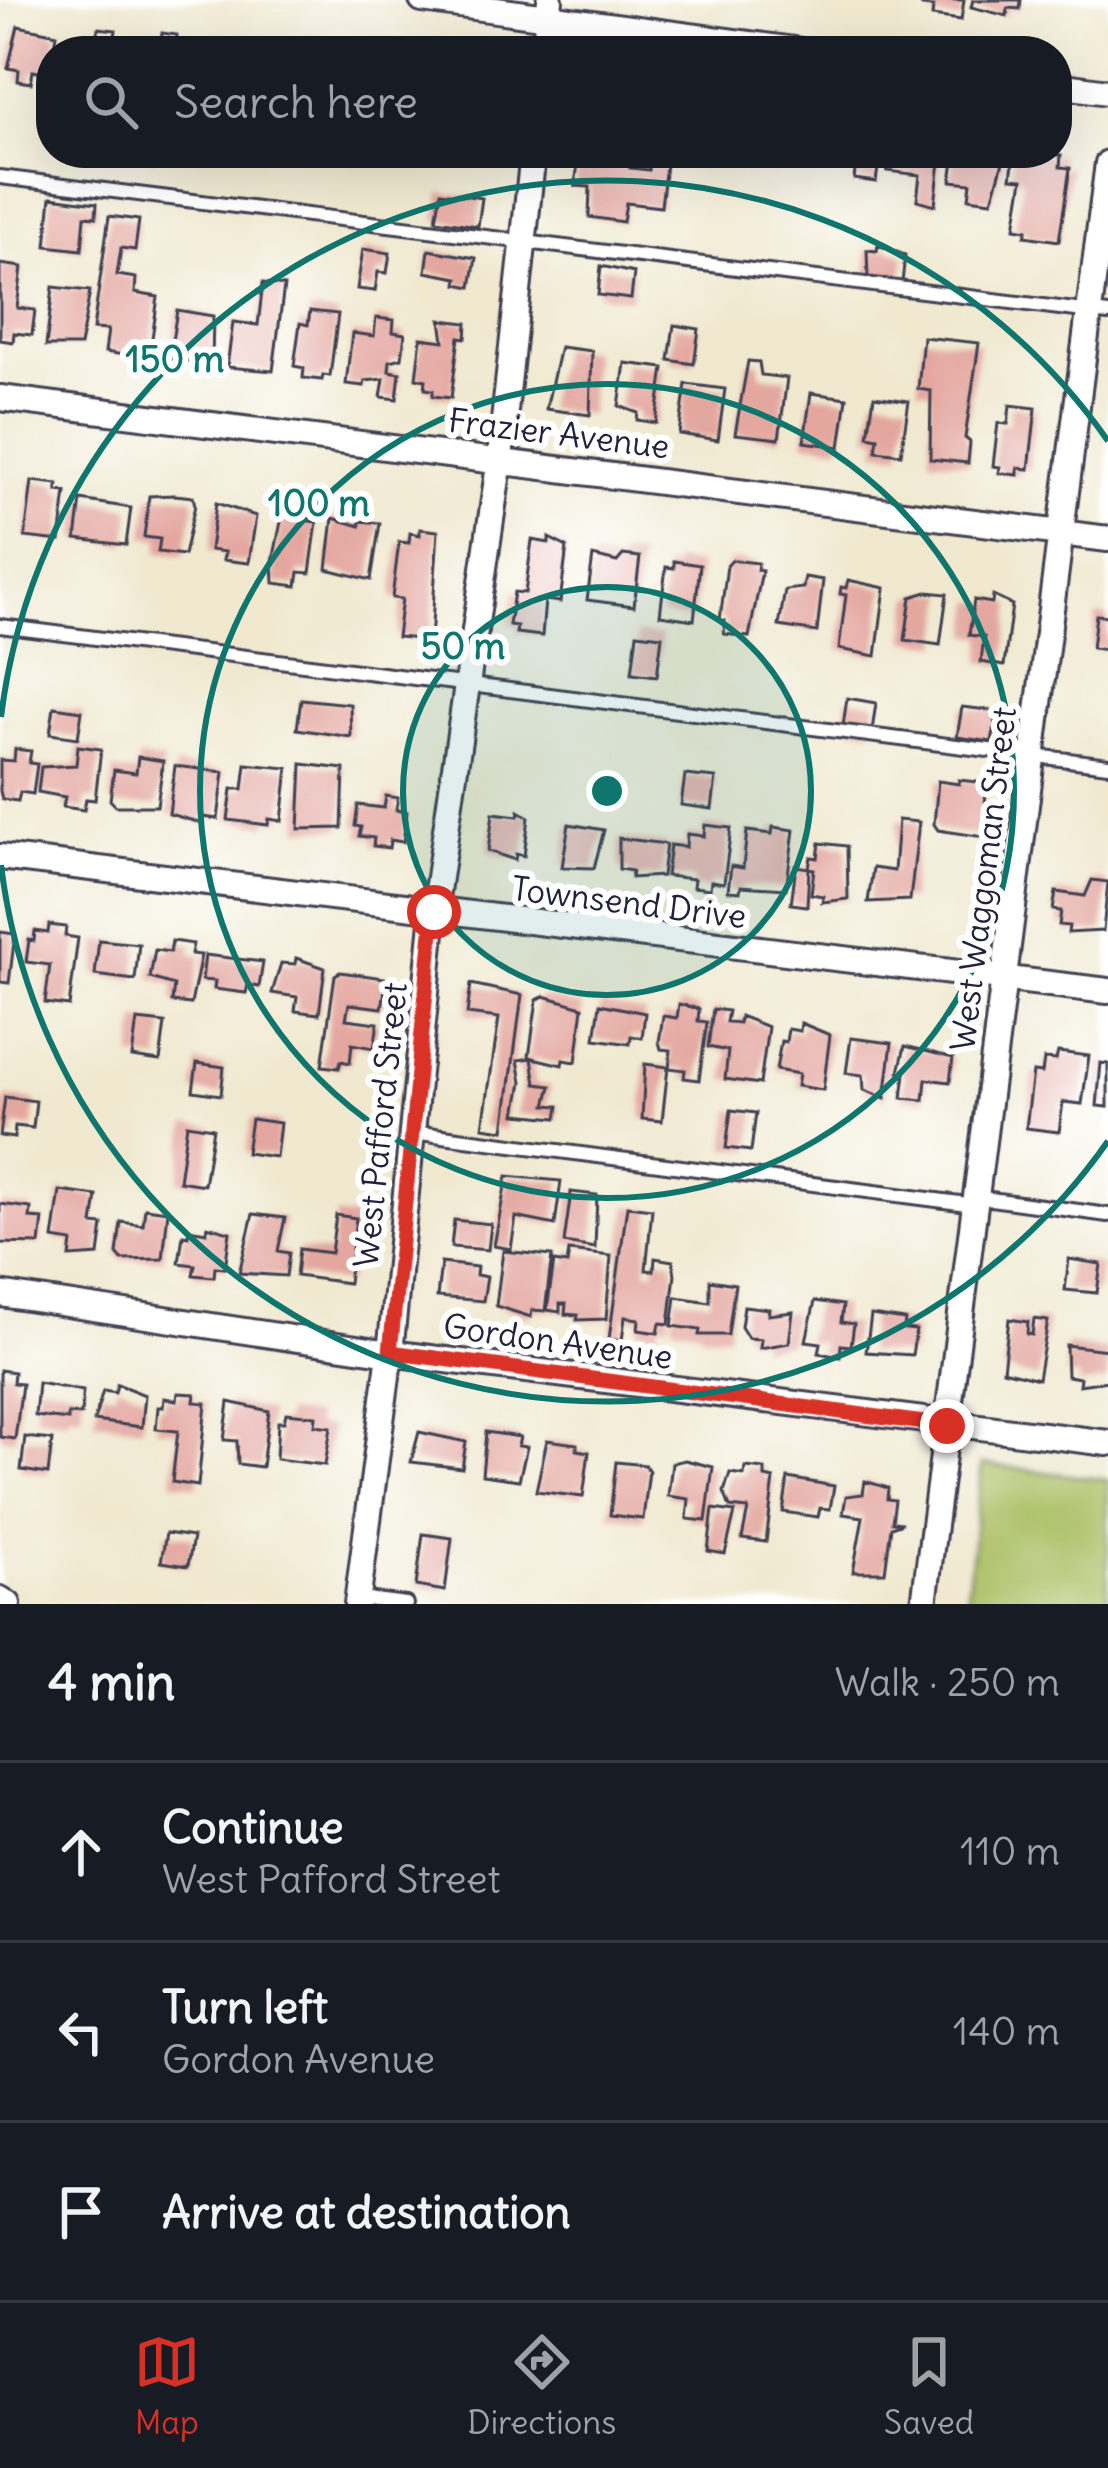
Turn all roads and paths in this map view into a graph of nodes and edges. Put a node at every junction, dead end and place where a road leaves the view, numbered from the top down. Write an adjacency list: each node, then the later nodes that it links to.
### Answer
1 (422, 0): 2 (street)
2 (548, 8): 3 (street)
3 (713, 36)
4 (1072, 87): 5 (street)
5 (1108, 92)
6 (1108, 163): 10 (street, West Waggoman Street)
7 (530, 168): 9 (street, West Pafford Street)
8 (0, 177): 9 (lane)
9 (523, 239): 10 (lane); 12 (street, West Pafford Street)
10 (1098, 313): 13 (street, West Waggoman Street)
11 (0, 398): 12 (street, Frazier Avenue)
12 (500, 458): 13 (street, Frazier Avenue); 16 (street, West Pafford Street)
13 (1061, 532): 14 (street, Frazier Avenue); 17 (street, West Waggoman Street)
14 (1108, 538)
15 (0, 626): 16 (lane)
16 (466, 686): 17 (lane); 20 (street, West Pafford Street)
17 (1033, 756): 18 (lane); 21 (street, West Waggoman Street)
18 (1108, 765)
19 (0, 857): 20 (street, Townsend Drive)
20 (434, 912): 21 (street, Townsend Drive); 23 (street, West Pafford Street)
21 (1004, 980): 22 (street, Townsend Drive); 24 (street, West Waggoman Street)
22 (1108, 991)
23 (412, 1132): 24 (lane); 27 (street, West Pafford Street)
24 (976, 1201): 25 (lane); 28 (street, West Waggoman Street)
25 (1108, 1215)
26 (0, 1294): 27 (street, Gordon Avenue)
27 (390, 1352): 28 (street, Gordon Avenue); 31 (street, West Pafford Street)
28 (947, 1426): 29 (street, Gordon Avenue); 34 (street, West Waggoman Street)
29 (1108, 1443)
30 (0, 1599): 32 (street)
31 (357, 1601): 33 (lane)
32 (8, 1604)
33 (406, 1604)
34 (925, 1604)

